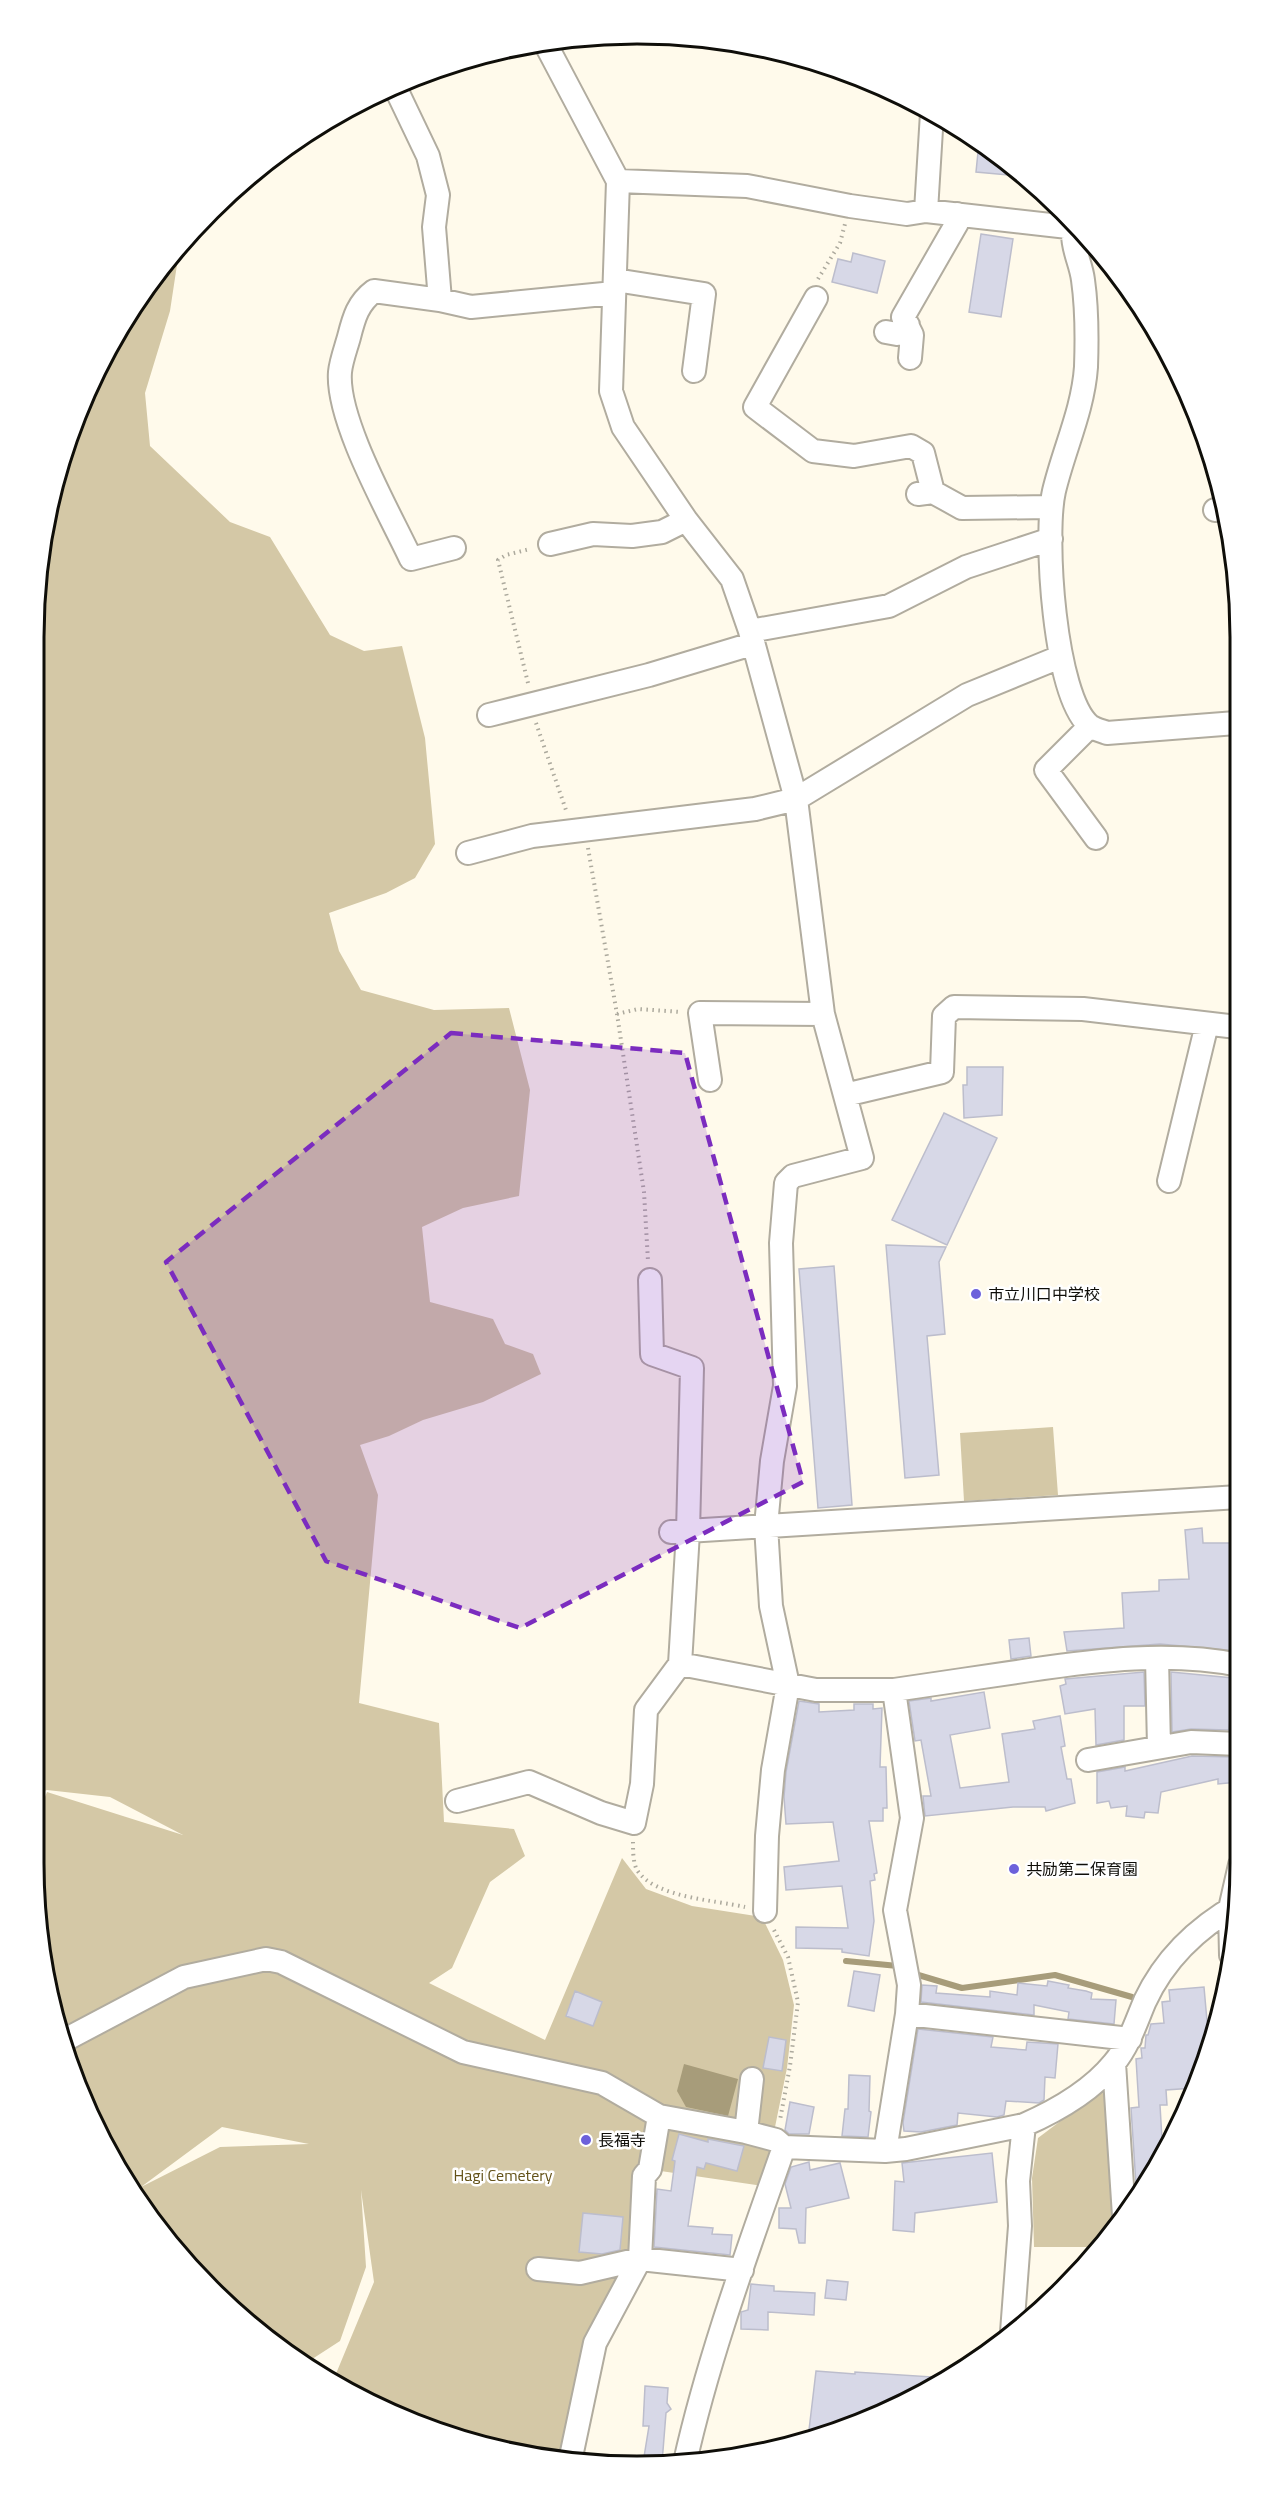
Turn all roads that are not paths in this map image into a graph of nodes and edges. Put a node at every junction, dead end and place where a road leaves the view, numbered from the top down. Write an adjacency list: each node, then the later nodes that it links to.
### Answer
1 (549, 51): 4 (street)
2 (398, 94): 11 (street)
3 (932, 122): 5 (street)
4 (618, 181): 5 (street); 9 (street)
5 (926, 211): 6 (street)
6 (957, 214): 7 (street); 12 (street)
7 (1066, 227)
8 (1074, 236): 16 (street)
9 (614, 287): 11 (street); 15 (street); 17 (street)
10 (815, 292): 16 (street)
11 (440, 300): 20 (street)
12 (908, 325): 13 (street); 14 (street)
13 (885, 332)
14 (910, 358)
15 (694, 371)
16 (1051, 507): 18 (street)
17 (686, 520): 19 (street); 21 (street)
18 (1051, 540): 21 (street); 22 (street)
19 (550, 544)
20 (454, 548)
21 (751, 638): 23 (street); 26 (street)
22 (1060, 657): 25 (street); 26 (street)
23 (489, 715)
24 (1230, 723): 25 (street)
25 (1090, 726): 27 (street)
26 (796, 799): 28 (street); 29 (street)
27 (1096, 838)
28 (468, 853)
29 (823, 1014): 32 (street); 33 (street)
30 (1207, 1024): 31 (street); 33 (street); 34 (street)
31 (1230, 1027)
32 (710, 1080)
33 (844, 1095): 37 (street)
34 (1169, 1181)
35 (650, 1280): 38 (street)
36 (1230, 1498): 37 (street)
37 (766, 1526): 38 (street); 42 (street)
38 (680, 1532): 41 (street)
39 (1157, 1658): 40 (street); 43 (street); 45 (street)
40 (1230, 1663)
41 (680, 1664): 42 (street); 47 (street)
42 (788, 1685): 43 (street); 48 (street)
43 (894, 1690): 50 (street)
44 (1230, 1744): 45 (street)
45 (1159, 1747): 46 (street)
46 (1088, 1760)
47 (457, 1801)
48 (765, 1911)
49 (1228, 1911): 52 (street)
50 (907, 2014): 52 (street); 59 (street)
51 (70, 2037): 55 (street)
52 (1130, 2039): 53 (street)
53 (1114, 2062): 56 (street); 60 (street)
54 (752, 2079): 57 (street)
55 (659, 2116): 57 (street); 61 (street)
56 (1024, 2125): 59 (street); 64 (street)
57 (746, 2132): 58 (street)
58 (780, 2144): 59 (street); 63 (street)
59 (885, 2151)
60 (1123, 2202)
61 (640, 2259): 62 (street); 63 (street); 65 (street)
62 (538, 2270)
63 (742, 2270): 66 (street)
64 (1013, 2321)
65 (572, 2451)
66 (687, 2453)

